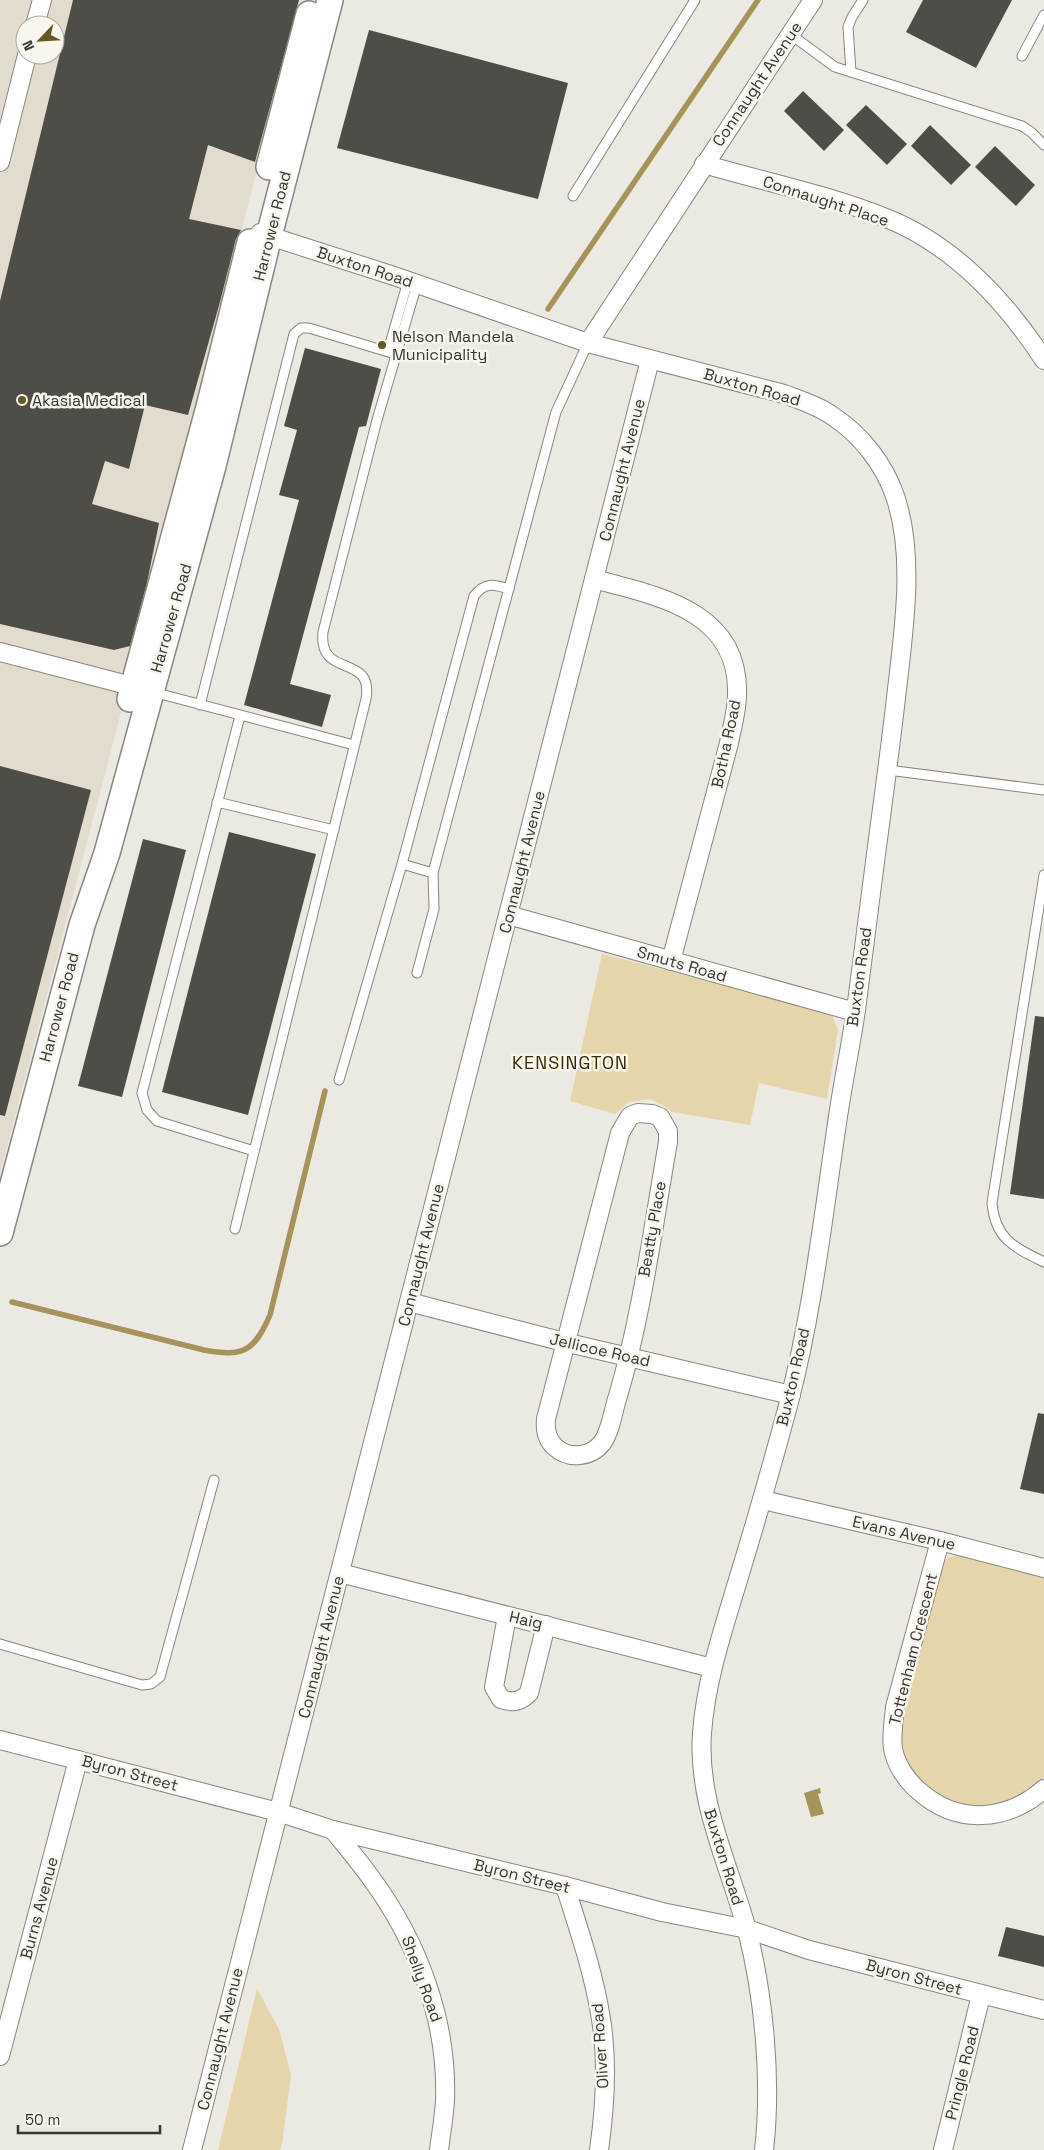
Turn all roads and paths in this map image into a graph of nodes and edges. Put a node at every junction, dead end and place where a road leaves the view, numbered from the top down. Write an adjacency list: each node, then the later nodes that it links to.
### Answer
1 (42, 0): 7 (street)
2 (313, 0): 17 (main road, Harrower Road)
3 (330, 0): 17 (main road, Harrower Road)
4 (695, 0): 16 (lane)
5 (813, 0): 9 (street, Connaught Avenue)
6 (863, 0): 12 (lane)
7 (38, 15)
8 (1044, 15): 10 (lane)
9 (790, 34): 12 (lane); 15 (street, Connaught Avenue)
10 (1022, 56)
11 (25, 65): 14 (street)
12 (851, 72): 13 (lane)
13 (1044, 145)
14 (0, 162)
15 (704, 164): 19 (street, Connaught Avenue); 22 (street, Connaught Place)
16 (573, 196)
17 (261, 233): 18 (street, Buxton Road); 26 (main road, Harrower Road)
18 (412, 282): 19 (street, Buxton Road); 20 (lane)
19 (588, 343): 21 (street, Buxton Road); 24 (lane)
20 (392, 353): 27 (lane); 29 (lane)
21 (650, 360): 23 (street, Connaught Avenue); 30 (street, Buxton Road)
22 (1044, 360)
23 (594, 579): 37 (street, Connaught Avenue); 38 (street, Botha Road)
24 (509, 589): 34 (lane); 35 (lane)
25 (0, 652): 26 (street)
26 (142, 689): 27 (lane); 43 (main road, Harrower Road); 45 (main road, Harrower Road)
27 (200, 705): 28 (lane)
28 (240, 716): 29 (lane); 32 (lane)
29 (354, 745): 33 (lane)
30 (888, 770): 31 (lane); 40 (street, Buxton Road)
31 (1044, 790)
32 (217, 802): 33 (lane); 42 (lane)
33 (334, 830): 42 (lane)
34 (402, 864): 35 (lane); 41 (lane)
35 (433, 873): 39 (lane)
36 (1044, 875): 46 (lane)
37 (508, 915): 38 (street, Smuts Road); 47 (street, Connaught Avenue)
38 (671, 961): 40 (street, Smuts Road)
39 (417, 973)
40 (855, 1012): 50 (street, Buxton Road)
41 (338, 1080)
42 (254, 1151): 44 (lane)
43 (0, 1184)
44 (235, 1230)
45 (0, 1232)
46 (1044, 1262)
47 (409, 1302): 48 (street, Jellicoe Road); 55 (street, Connaught Avenue)
48 (564, 1342): 49 (street, Jellicoe Road); 49 (street, Beatty Place); 49 (street, Beatty Place)
49 (629, 1356): 50 (street, Jellicoe Road)
50 (791, 1395): 52 (street, Buxton Road)
51 (214, 1480): 58 (lane)
52 (763, 1500): 53 (street, Evans Avenue); 59 (street, Buxton Road)
53 (940, 1540): 54 (street, Evans Avenue); 62 (street, Tottenham Crescent)
54 (1044, 1568)
55 (340, 1572): 56 (street, Haig); 63 (street, Connaught Avenue)
56 (507, 1616): 57 (street, Haig); 57 (street)
57 (546, 1625): 59 (street, Haig)
58 (0, 1644)
59 (712, 1668): 66 (street, Buxton Road)
60 (0, 1740): 61 (street, Byron Street)
61 (78, 1760): 63 (street, Byron Street); 69 (street, Burns Avenue)
62 (1044, 1789)
63 (278, 1812): 64 (street, Byron Street); 70 (street, Connaught Avenue)
64 (333, 1830): 65 (street, Byron Street); 71 (street, Shelly Road)
65 (565, 1886): 66 (street, Byron Street); 72 (street, Oliver Road)
66 (746, 1929): 67 (street, Byron Street); 73 (street, Buxton Road)
67 (981, 1995): 68 (street, Byron Street); 74 (street, Pringle Road)
68 (1044, 2010)
69 (0, 2056)
70 (192, 2150)
71 (439, 2150)
72 (599, 2150)
73 (764, 2150)
74 (943, 2150)

